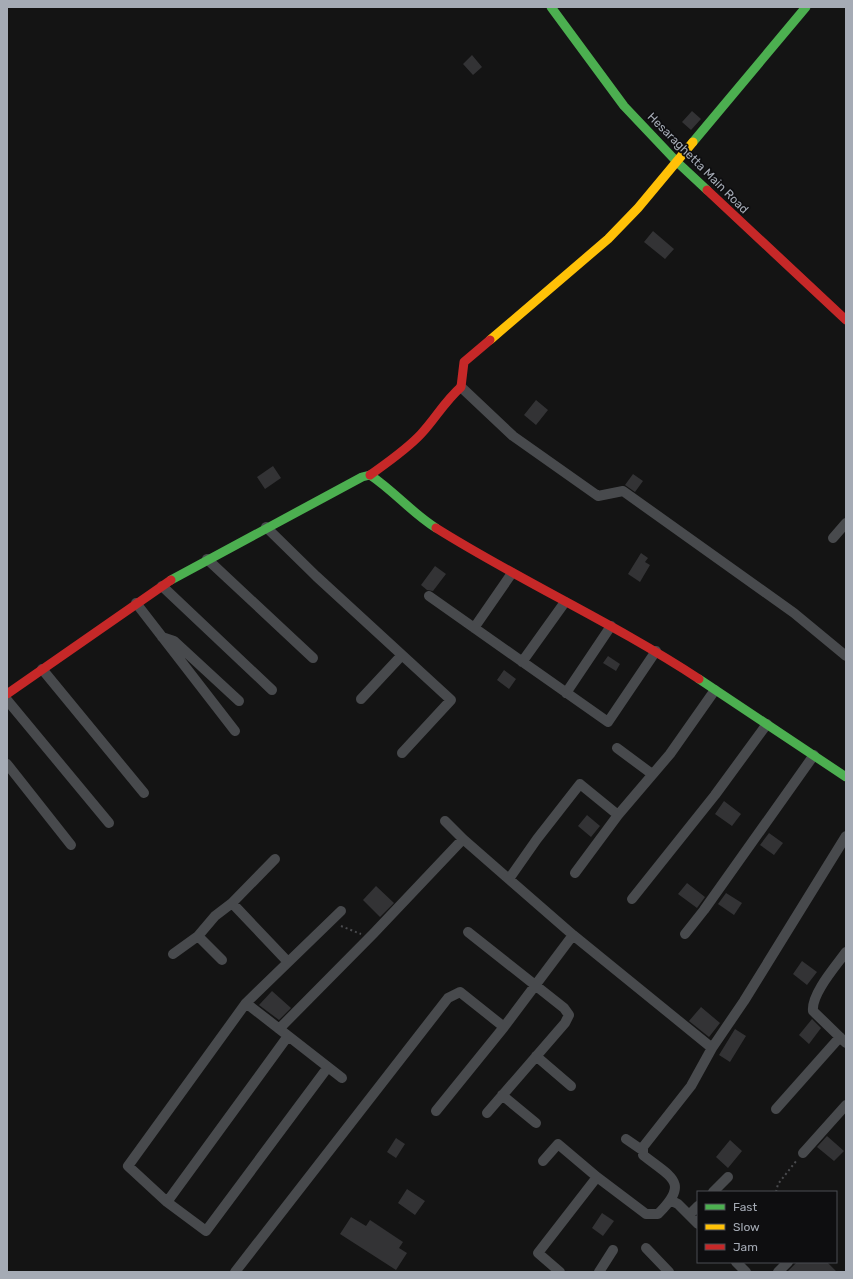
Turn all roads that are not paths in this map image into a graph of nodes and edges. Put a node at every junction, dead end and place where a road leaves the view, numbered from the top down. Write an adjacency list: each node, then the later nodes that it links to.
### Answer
1 (551, 7): 3 (street, Hesaraghetta Main Road)
2 (806, 7): 3 (street)
3 (677, 162): 4 (street, Hesaraghetta Main Road); 5 (street)
4 (846, 320)
5 (462, 387): 6 (street); 21 (street)
6 (370, 475): 8 (street); 11 (street)
7 (846, 523): 9 (street)
8 (266, 527): 10 (street); 20 (street)
9 (833, 538)
10 (207, 559): 12 (street); 22 (street)
11 (512, 573): 14 (street); 17 (street)
12 (162, 586): 15 (street); 25 (street)
13 (429, 596): 17 (street)
14 (565, 602): 16 (street); 23 (street)
15 (136, 603): 18 (street); 24 (street)
16 (611, 626): 19 (street); 27 (street)
17 (474, 628): 23 (street)
18 (162, 637): 31 (street); 33 (street)
19 (656, 651): 26 (street); 27 (street)
20 (402, 655): 30 (street); 35 (street)
21 (846, 656)
22 (313, 658)
23 (522, 662): 27 (street)
24 (42, 669): 28 (street); 40 (street)
25 (272, 690)
26 (715, 690): 32 (street); 38 (street)
27 (566, 693)
28 (7, 694)
29 (7, 700): 43 (street)
30 (361, 700)
31 (239, 701)
32 (767, 724): 36 (street); 50 (street)
33 (235, 730)
34 (617, 748): 38 (street)
35 (402, 753)
36 (814, 755): 39 (street); 54 (street)
37 (7, 764): 46 (street)
38 (652, 774): 41 (street)
39 (846, 778)
40 (144, 793)
41 (618, 815): 48 (street); 49 (street)
42 (445, 820): 45 (street)
43 (109, 823)
44 (846, 836): 67 (street)
45 (463, 839): 49 (street); 64 (street)
46 (70, 845)
47 (275, 860): 51 (street)
48 (575, 873)
49 (509, 879): 55 (street)
50 (632, 899)
51 (232, 903): 56 (street); 60 (street)
52 (341, 911): 60 (street)
53 (468, 932): 61 (street)
54 (685, 934)
55 (573, 935): 61 (street); 67 (street)
56 (198, 936): 58 (street); 59 (street)
57 (846, 952): 66 (street)
58 (173, 954)
59 (222, 960)
60 (288, 962): 62 (street)
61 (535, 985): 63 (street); 68 (street)
62 (246, 1003): 64 (street); 86 (street)
63 (504, 1026): 75 (street); 94 (street)
64 (279, 1029): 65 (street)
65 (288, 1036): 69 (street); 86 (street)
66 (843, 1040): 74 (street)
67 (712, 1048): 79 (street)
68 (536, 1056): 71 (street); 72 (street)
69 (328, 1067): 70 (street); 86 (street)
70 (342, 1078)
71 (571, 1086)
72 (502, 1095): 76 (street); 77 (street)
73 (846, 1104): 80 (street)
74 (776, 1109)
75 (436, 1111)
76 (487, 1112)
77 (536, 1123)
78 (626, 1139): 79 (street)
79 (642, 1150): 85 (street)
80 (803, 1153)
81 (543, 1161): 82 (street)
82 (597, 1177): 85 (street); 95 (street)
83 (728, 1177): 84 (street)
84 (714, 1191)
85 (672, 1201): 88 (street)
86 (167, 1202)
87 (697, 1207): 88 (street)
88 (689, 1215): 89 (street)
89 (697, 1223)
90 (646, 1248): 97 (street)
91 (613, 1250): 96 (street)
92 (737, 1263): 98 (street)
93 (787, 1263): 99 (street)
94 (235, 1272)
95 (560, 1272)
96 (598, 1272)
97 (669, 1272)
98 (746, 1272)
99 (778, 1272)

